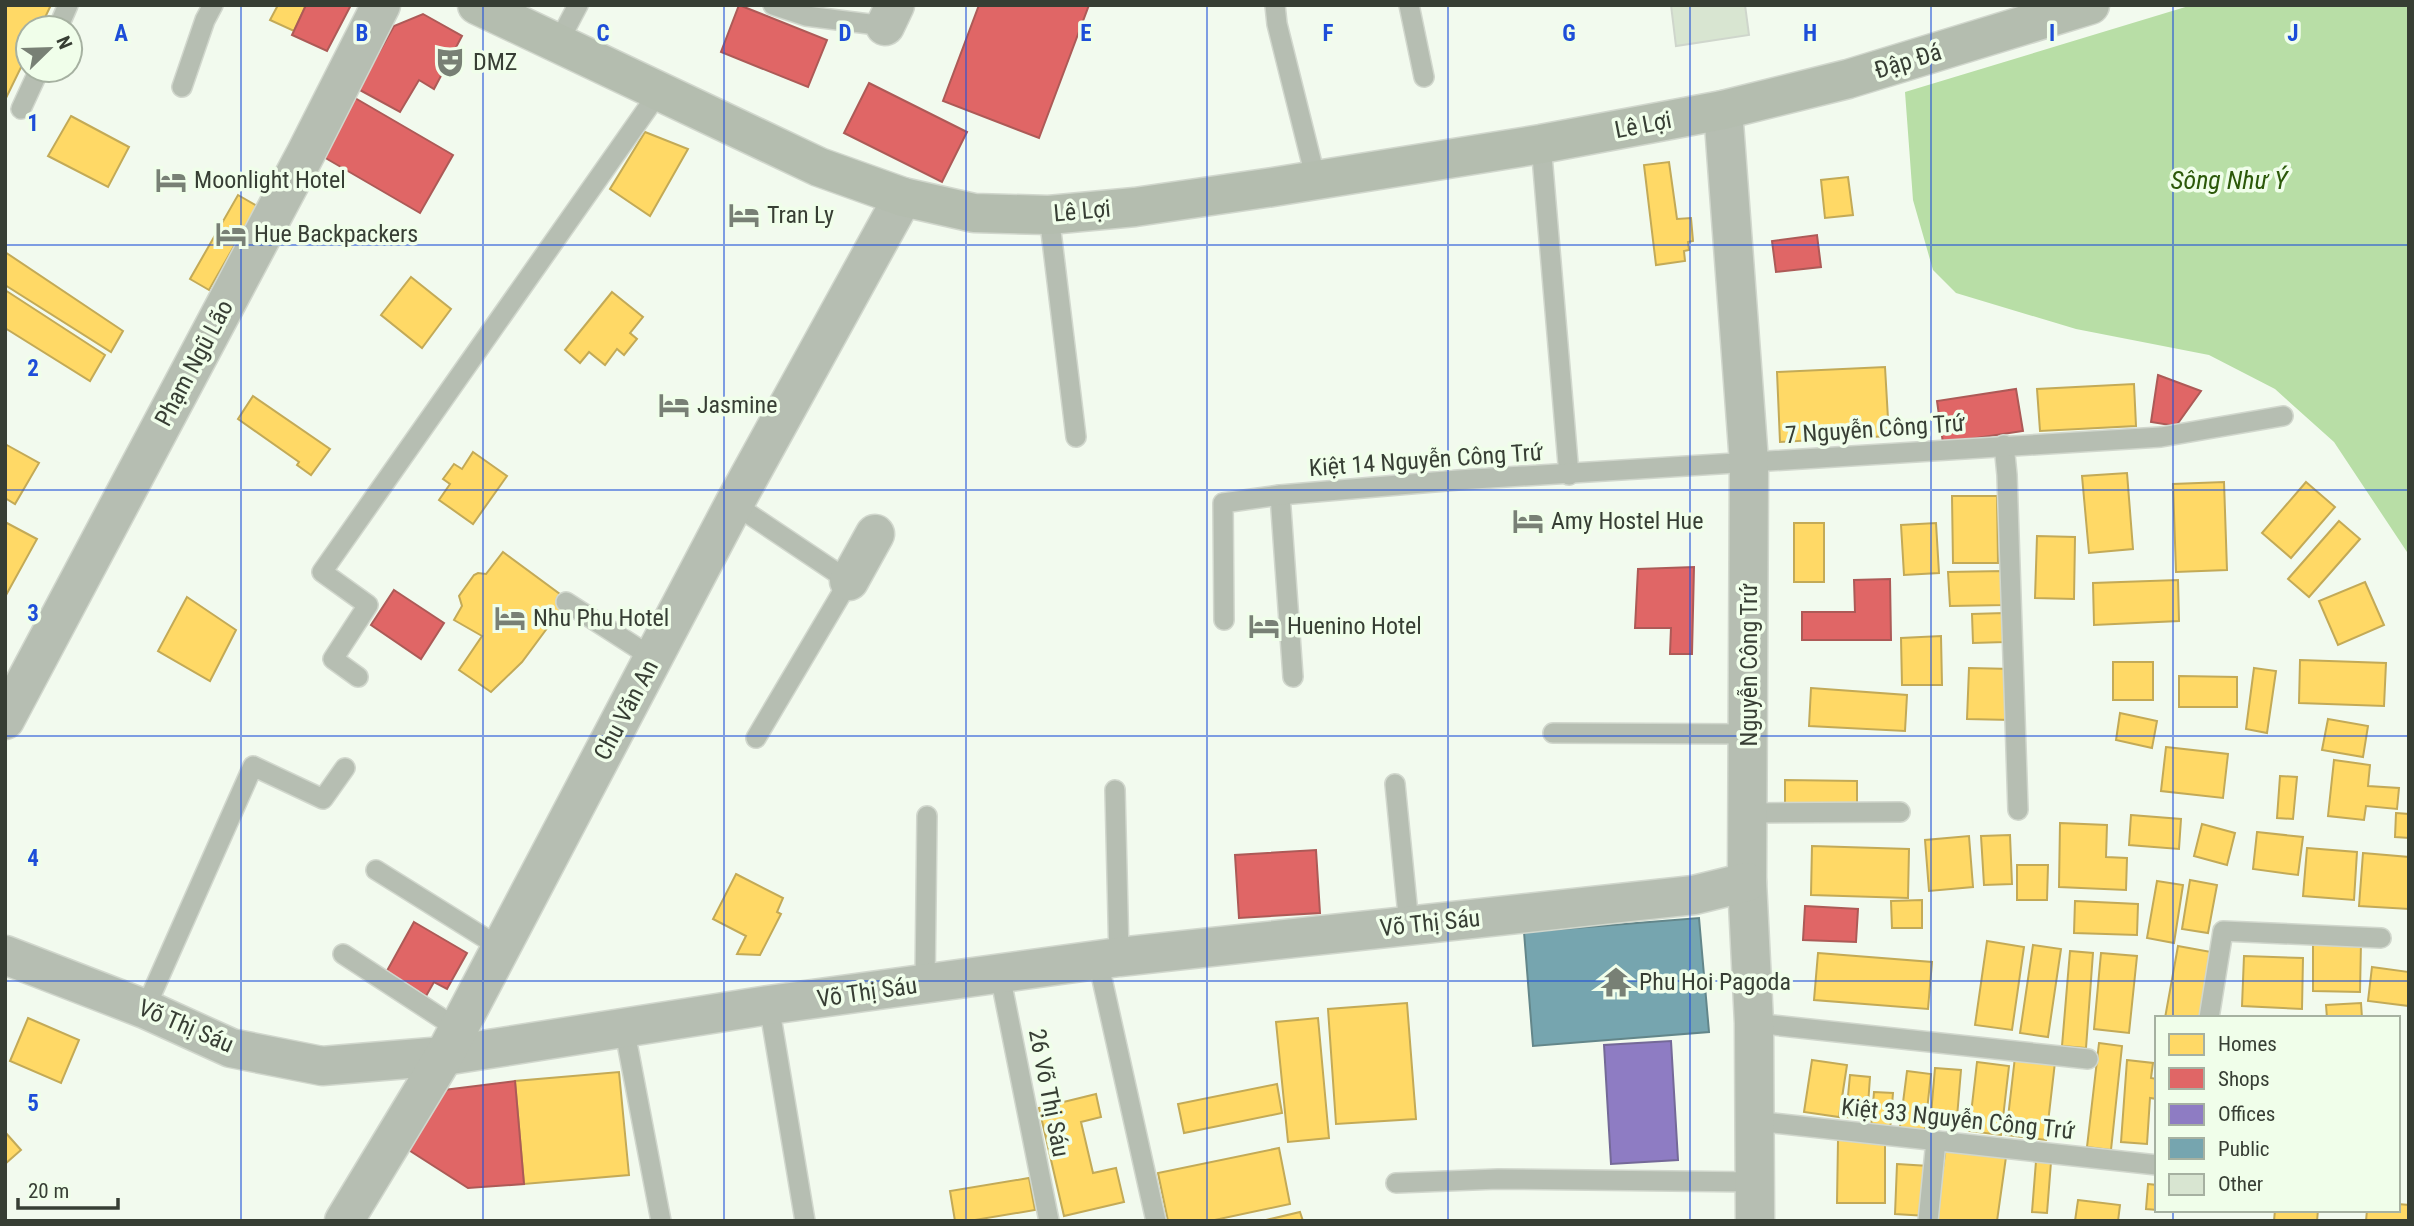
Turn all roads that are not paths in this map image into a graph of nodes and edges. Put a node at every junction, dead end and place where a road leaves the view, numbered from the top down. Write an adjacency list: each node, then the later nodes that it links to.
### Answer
1 (213, 5): 13 (lane)
2 (381, 5): 35 (street, Phạm Ngũ Lão)
3 (477, 5): 10 (main road, Lê Lợi)
4 (578, 5): 10 (lane)
5 (773, 5): 9 (lane)
6 (1275, 5): 18 (lane)
7 (1409, 5): 11 (lane)
8 (2090, 5): 16 (main road, Đập Đá)
9 (890, 16)
10 (558, 43): 14 (main road, Lê Lợi)
11 (1424, 78)
12 (33, 84): 15 (lane)
13 (183, 87)
14 (659, 92): 19 (main road, Lê Lợi); 33 (lane)
15 (21, 110)
16 (1723, 110): 17 (main road, Lê Lợi); 24 (street, Nguyễn Công Trứ)
17 (1541, 144): 18 (main road, Lê Lợi); 25 (lane)
18 (1316, 180): 20 (main road, Lê Lợi)
19 (903, 197): 20 (main road, Lê Lợi); 27 (street, Chu Văn An)
20 (1049, 215): 22 (lane)
21 (2283, 416): 23 (lane, 7 Nguyễn Công Trứ)
22 (1076, 437)
23 (2004, 446): 24 (lane, 7 Nguyễn Công Trứ); 42 (lane)
24 (1749, 462): 25 (lane, Kiệt 14 Nguyễn Công Trứ); 37 (street, Nguyễn Công Trứ)
25 (1569, 475): 26 (lane, Kiệt 14 Nguyễn Công Trứ)
26 (1280, 495): 31 (lane, Kiệt 14 Nguyễn Công Trứ); 34 (lane)
27 (734, 504): 29 (lane); 32 (street, Chu Văn An)
28 (876, 534): 29 (street)
29 (849, 581): 38 (lane)
30 (566, 602): 32 (lane)
31 (1224, 621)
32 (653, 658): 50 (street, Chu Văn An)
33 (358, 677)
34 (1293, 677)
35 (5, 720)
36 (1553, 733): 37 (lane)
37 (1748, 734): 44 (street, Nguyễn Công Trứ)
38 (756, 738)
39 (345, 768): 57 (lane)
40 (1395, 784): 48 (lane)
41 (1115, 790): 53 (lane)
42 (2018, 810)
43 (1900, 812): 44 (lane)
44 (1749, 813): 47 (street, Nguyễn Công Trứ)
45 (928, 816): 55 (lane)
46 (376, 870): 50 (lane)
47 (1748, 882): 48 (street, Võ Thị Sáu); 59 (street, Nguyễn Công Trứ)
48 (1409, 925): 53 (street, Võ Thị Sáu)
49 (2381, 938): 58 (lane)
50 (501, 948): 61 (street, Chu Văn An)
51 (343, 954): 61 (lane)
52 (5, 955): 57 (street, Võ Thị Sáu)
53 (1109, 959): 54 (street, Võ Thị Sáu); 72 (lane)
54 (1000, 975): 55 (street, Võ Thị Sáu); 71 (lane, 26 Võ Thị Sáu)
55 (925, 984): 56 (street, Võ Thị Sáu)
56 (769, 1005): 60 (street, Võ Thị Sáu); 70 (lane)
57 (145, 1009): 61 (street, Võ Thị Sáu)
58 (2209, 1016)
59 (1754, 1023): 62 (lane); 63 (street, Nguyễn Công Trứ)
60 (624, 1027): 61 (street, Võ Thị Sáu); 69 (lane)
61 (451, 1042): 68 (street, Chu Văn An)
62 (2088, 1059)
63 (1755, 1121): 64 (lane, Kiệt 33 Nguyễn Công Trứ); 66 (street, Nguyễn Công Trứ)
64 (1937, 1141): 65 (lane, Kiệt 33 Nguyễn Công Trứ); 74 (lane)
65 (2155, 1165)
66 (1755, 1182): 67 (lane); 73 (street, Nguyễn Công Trứ)
67 (1396, 1183)
68 (344, 1221)
69 (661, 1221)
70 (805, 1221)
71 (1049, 1221)
72 (1156, 1221)
73 (1755, 1221)
74 (1928, 1221)

